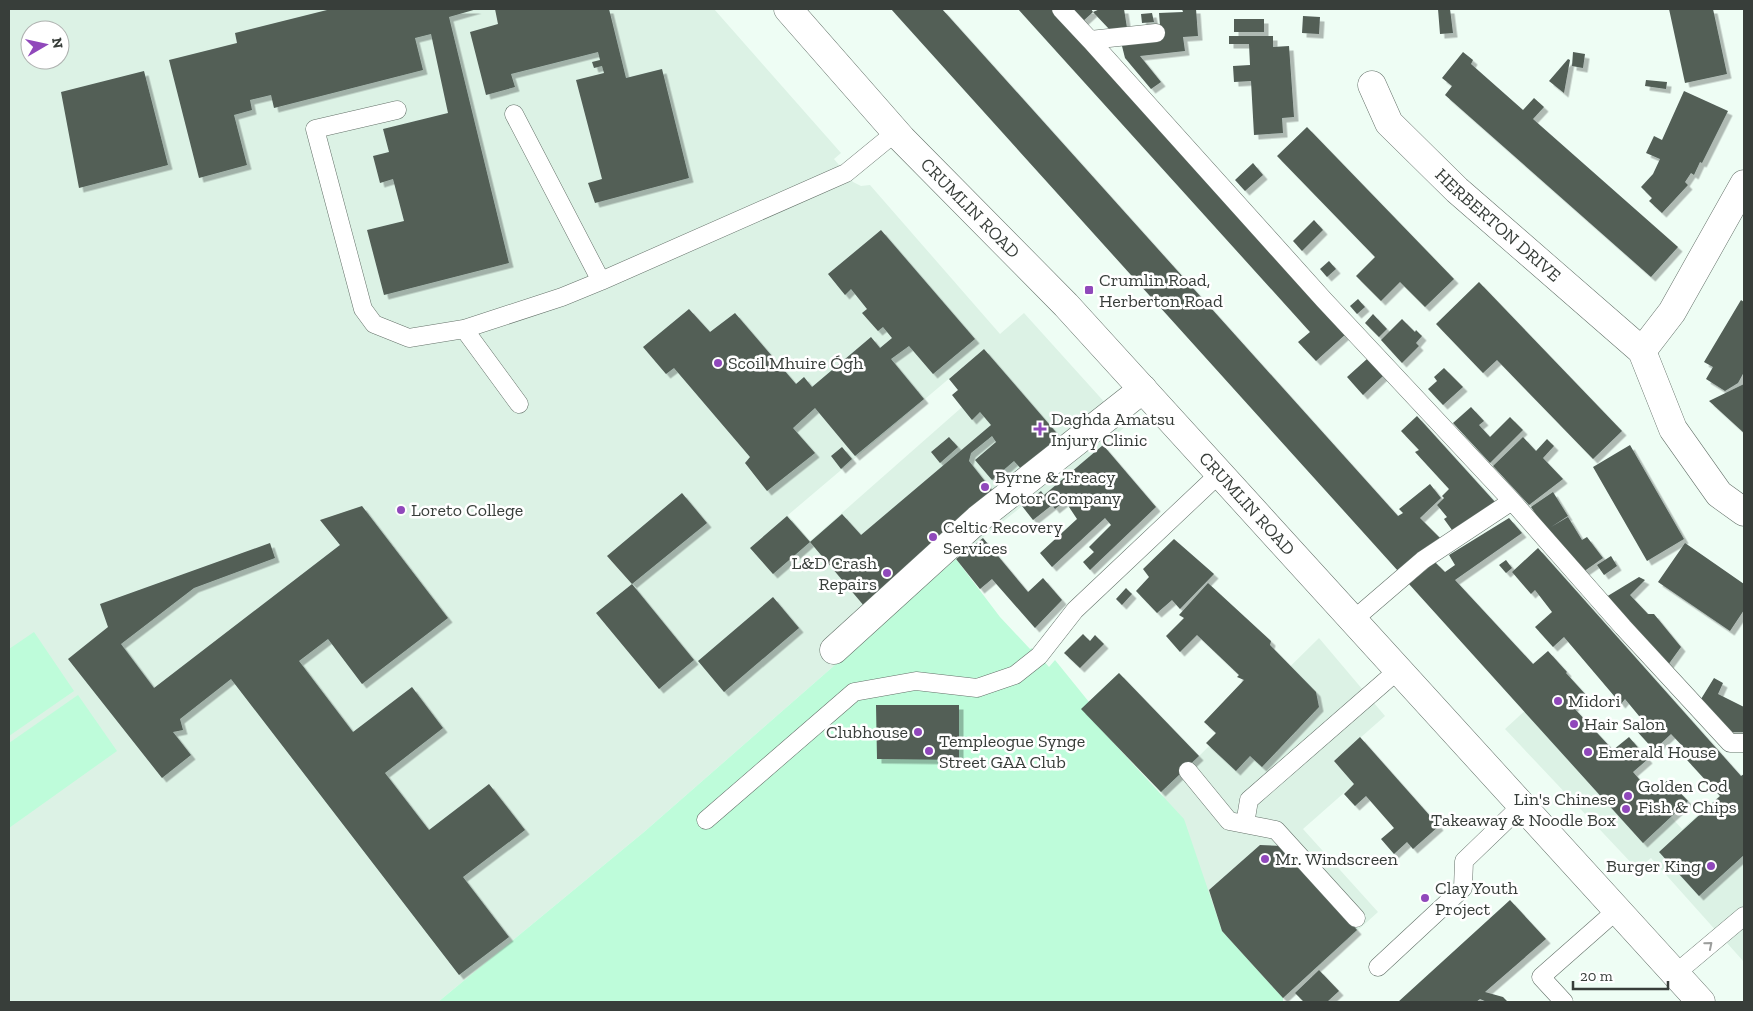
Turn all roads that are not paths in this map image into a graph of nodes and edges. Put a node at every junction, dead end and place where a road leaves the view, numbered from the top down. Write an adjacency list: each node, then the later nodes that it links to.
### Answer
1 (788, 9): 6 (main road, CRUMLIN ROAD)
2 (809, 9): 6 (main road)
3 (1061, 9): 5 (lane)
4 (1156, 33): 5 (lane)
5 (1090, 40): 18 (lane)
6 (822, 45): 10 (main road, CRUMLIN ROAD)
7 (1372, 85): 14 (main road, HERBERTON DRIVE)
8 (397, 110): 13 (lane)
9 (514, 114): 12 (lane)
10 (896, 132): 12 (lane); 15 (main road, CRUMLIN ROAD)
11 (1744, 184): 14 (main road)
12 (601, 281): 13 (lane)
13 (464, 329): 16 (lane)
14 (1642, 351): 19 (main road, HERBERTON DRIVE)
15 (1143, 389): 17 (main road, CRUMLIN ROAD); 21 (main road)
16 (519, 404)
17 (1219, 474): 20 (main road, CRUMLIN ROAD); 26 (lane)
18 (1512, 501): 20 (lane); 23 (lane)
19 (1744, 512)
20 (1352, 621): 22 (main road, CRUMLIN ROAD)
21 (834, 650)
22 (1397, 671): 25 (main road, CRUMLIN ROAD); 27 (lane)
23 (1744, 743)
24 (1188, 771): 27 (lane)
25 (1521, 806): 28 (main road, CRUMLIN ROAD); 31 (lane)
26 (706, 820)
27 (1245, 824): 30 (lane)
28 (1616, 910): 32 (main road, CRUMLIN ROAD); 33 (lane)
29 (1744, 916): 32 (lane, one-way to 29)
30 (1356, 918)
31 (1378, 967)
32 (1675, 974): 34 (main road, CRUMLIN ROAD)
33 (1564, 1002)
34 (1701, 1002)

